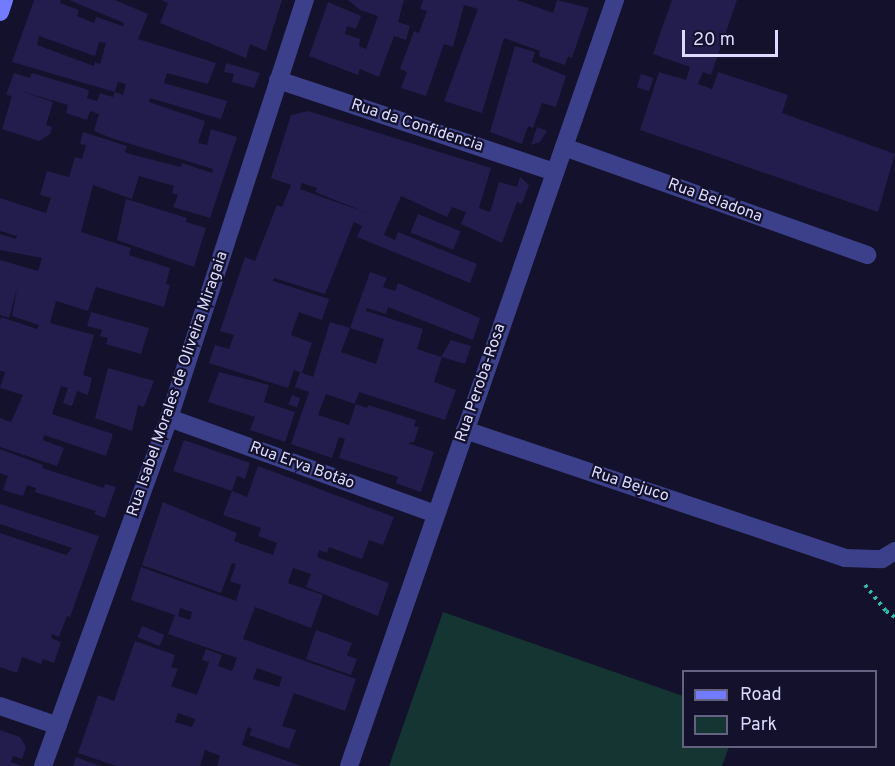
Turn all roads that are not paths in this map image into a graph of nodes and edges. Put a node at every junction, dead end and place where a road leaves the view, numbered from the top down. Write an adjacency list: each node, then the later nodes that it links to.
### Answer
1 (4, 0): 4 (street)
2 (305, 0): 5 (street, Rua Isabel Morales de Oliveira Miragaia)
3 (615, 0): 6 (street, Rua Peroba-Rosa)
4 (0, 12)
5 (279, 80): 7 (street, Rua da Confidencia); 9 (street, Rua Isabel Morales de Oliveira Miragaia)
6 (564, 147): 7 (street, Rua Peroba-Rosa); 8 (street, Rua Beladona)
7 (555, 172): 10 (street, Rua Peroba-Rosa)
8 (867, 255)
9 (169, 418): 11 (street, Rua Erva Botão); 14 (street, Rua Isabel Morales de Oliveira Miragaia)
10 (465, 430): 11 (street, Rua Peroba-Rosa); 12 (street, Rua Bejuco)
11 (435, 514): 16 (street, Rua Peroba-Rosa)
12 (895, 550)
13 (0, 706): 14 (street)
14 (58, 726): 15 (street, Rua Isabel Morales de Oliveira Miragaia)
15 (43, 766)
16 (349, 766)

